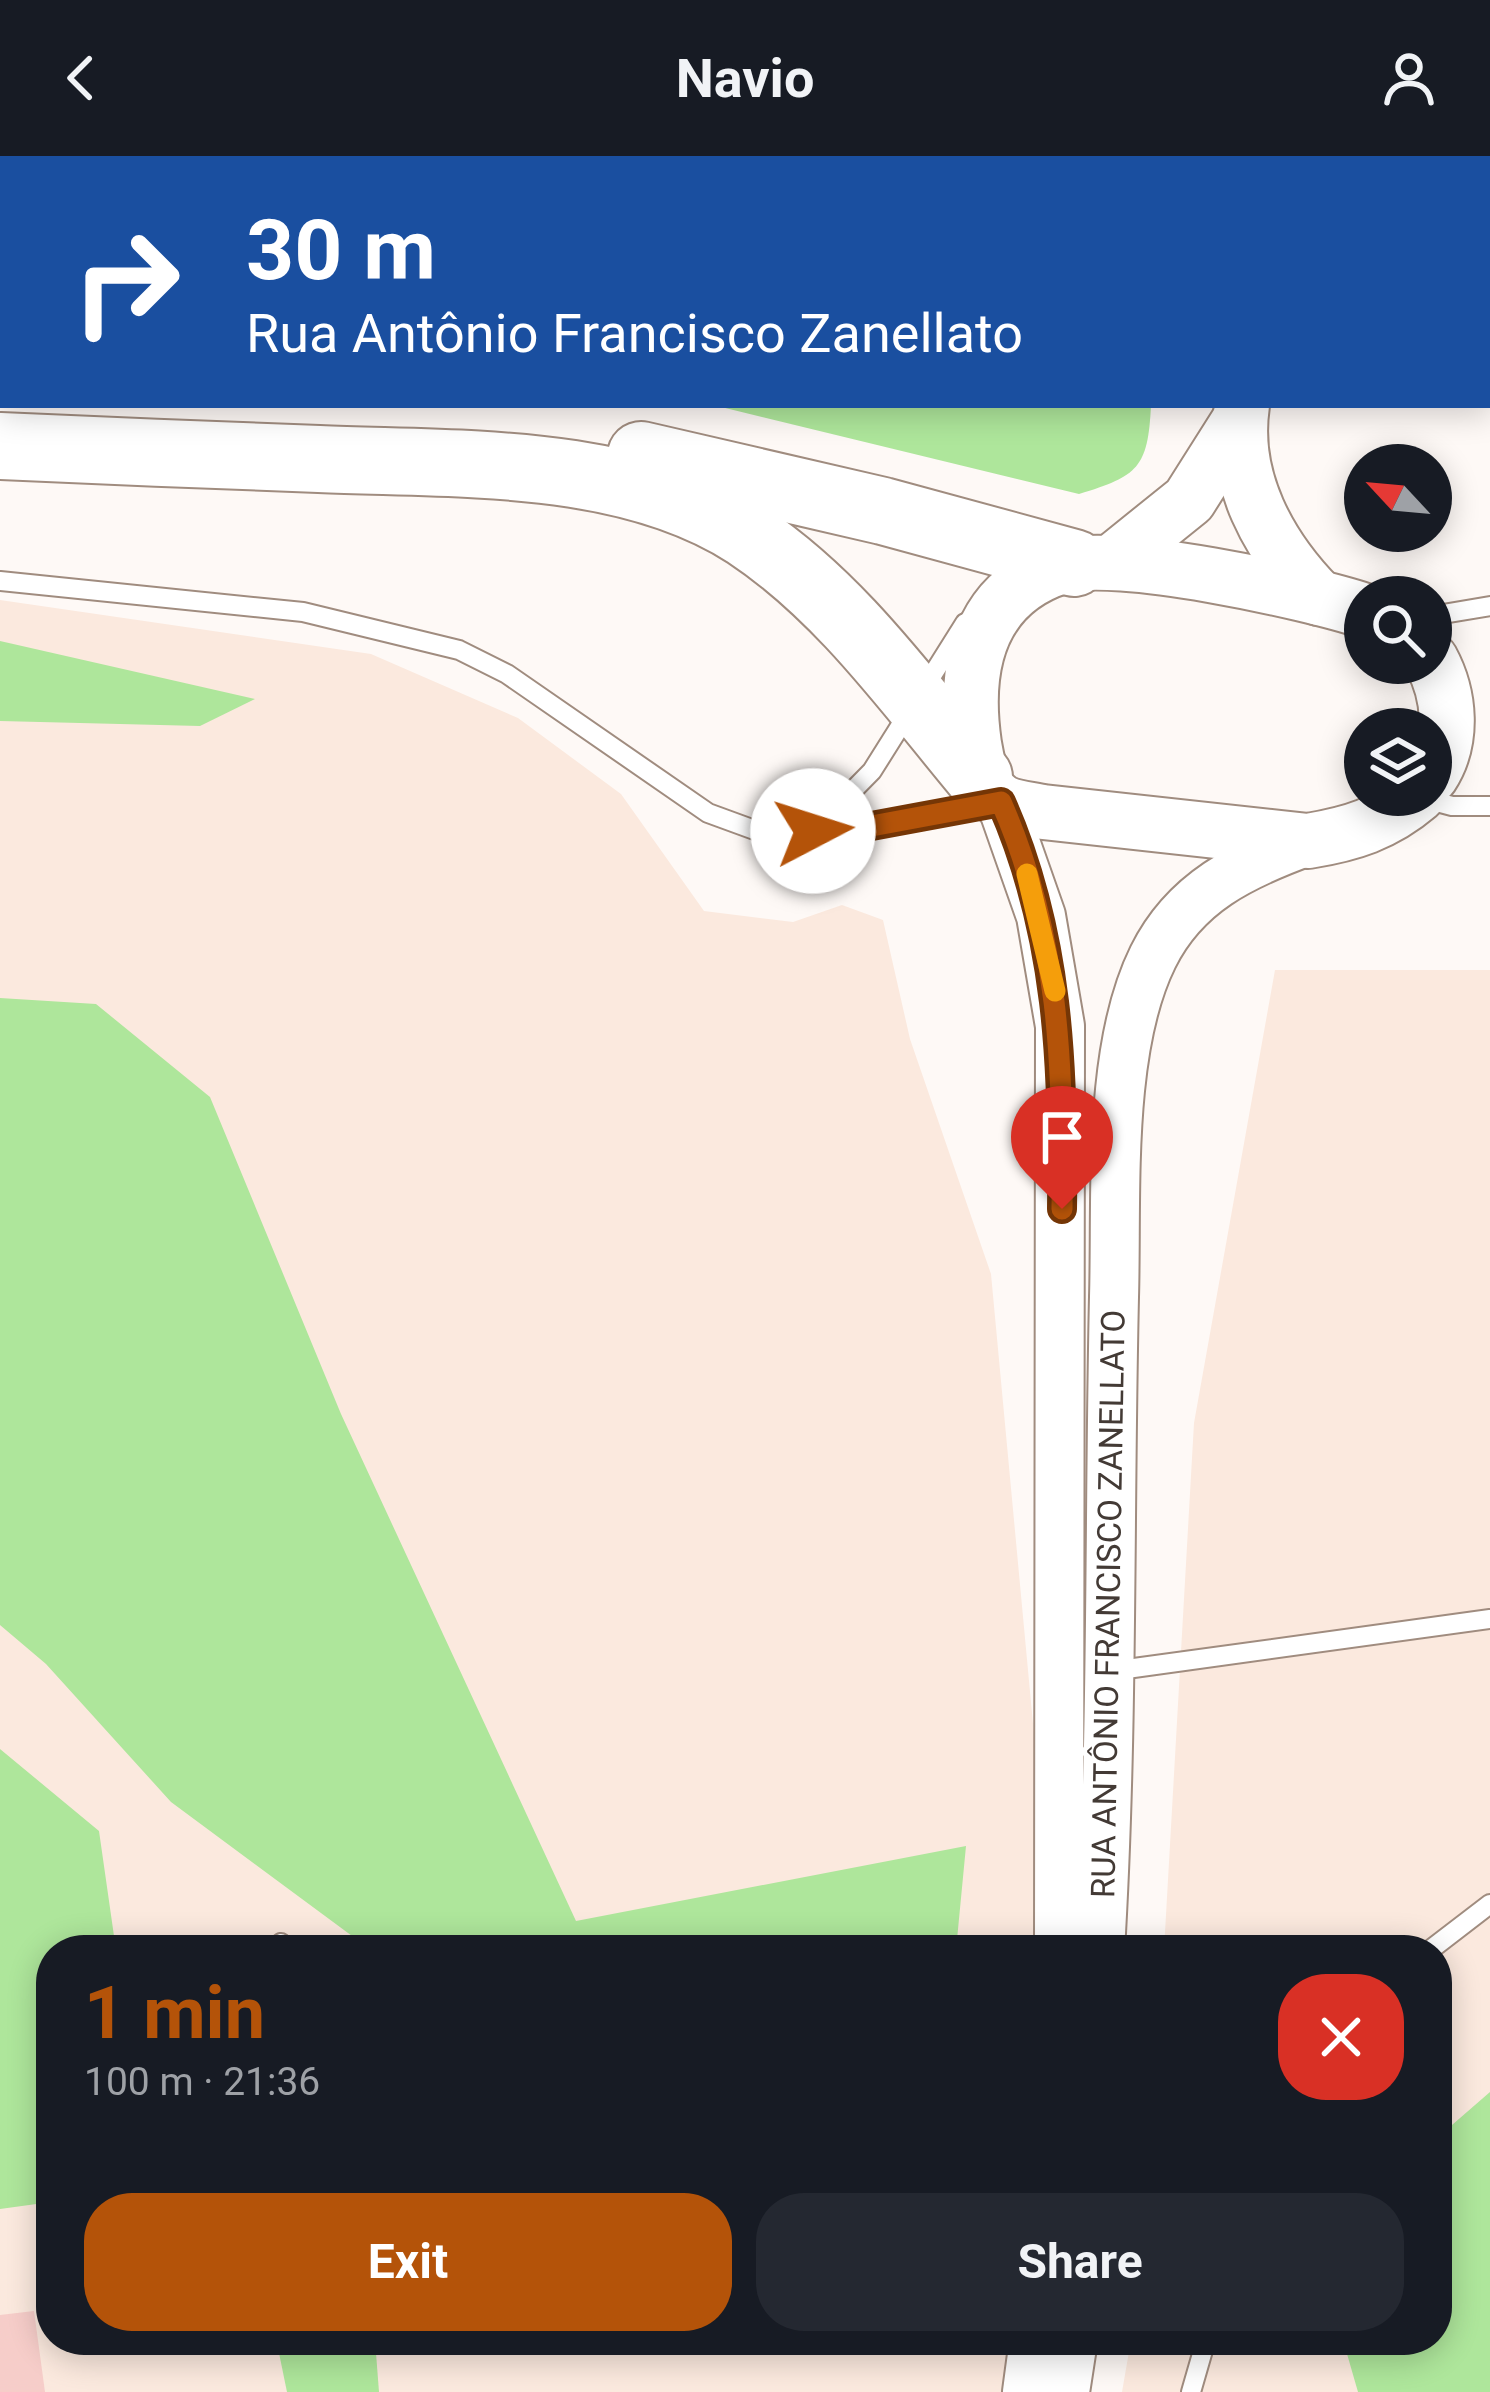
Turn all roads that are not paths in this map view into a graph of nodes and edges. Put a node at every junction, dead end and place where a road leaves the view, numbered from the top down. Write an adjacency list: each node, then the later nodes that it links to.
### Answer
1 (33, 408): 4 (highway)
2 (1241, 413): 4 (main road); 6 (main road)
3 (0, 446): 9 (highway)
4 (1070, 570): 6 (main road); 9 (lane); 10 (main road)
5 (0, 581): 14 (lane)
6 (1342, 604)
7 (1490, 606): 8 (lane)
8 (1452, 612)
9 (916, 701): 10 (highway); 14 (lane)
10 (990, 789): 14 (lane); 15 (main road, RUA ANTÔNIO FRANCISCO ZANELLATO); 17 (street, RUA ANTÔNIO FRANCISCO ZANELLATO)
11 (1452, 806): 12 (lane)
12 (1490, 806)
13 (1391, 816): 15 (main road, RUA ANTÔNIO FRANCISCO ZANELLATO)
14 (813, 831)
15 (1307, 841): 17 (street, RUA ANTÔNIO FRANCISCO ZANELLATO)
16 (1490, 1619): 17 (lane)
17 (1084, 1672): 19 (street, RUA ANTÔNIO FRANCISCO ZANELLATO); 20 (street, RUA ANTÔNIO FRANCISCO ZANELLATO)
18 (1490, 1904): 21 (lane)
19 (1060, 1935)
20 (1099, 1935)
21 (1450, 1935)
22 (1032, 2355): 25 (street)
23 (1071, 2355): 26 (street)
24 (1202, 2355): 27 (lane)
25 (1027, 2392)
26 (1065, 2392)
27 (1191, 2392)

